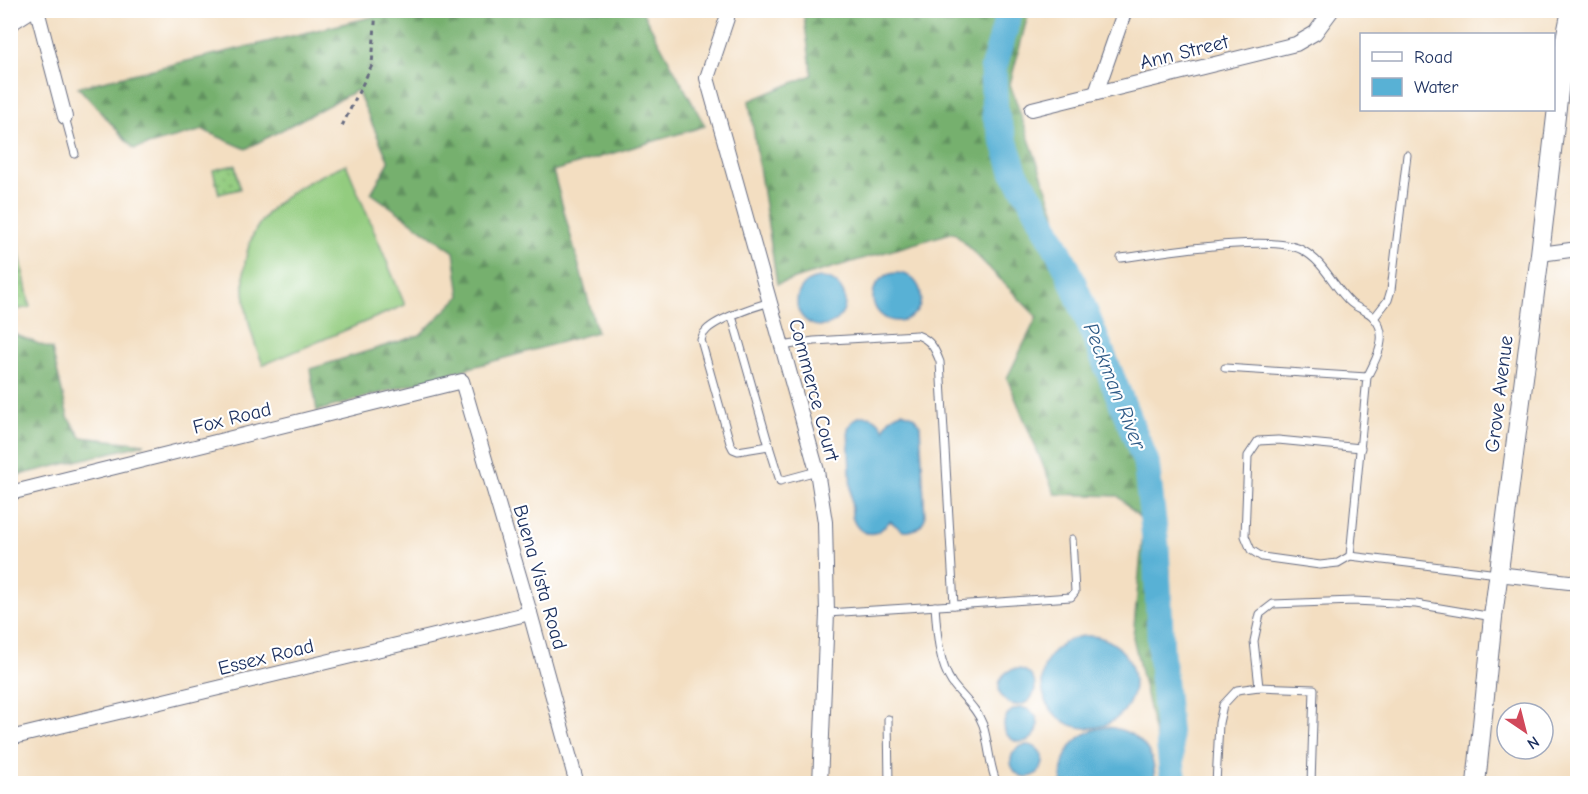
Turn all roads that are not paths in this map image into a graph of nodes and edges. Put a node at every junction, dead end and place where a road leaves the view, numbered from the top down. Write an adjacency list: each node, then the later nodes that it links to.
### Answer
1 (32, 10): 7 (street)
2 (38, 10): 10 (street)
3 (1125, 10): 8 (street)
4 (1332, 10): 8 (street, Ann Street)
5 (1571, 10): 14 (street, Grove Avenue)
6 (727, 18): 16 (street, Commerce Court)
7 (10, 24)
8 (1096, 93): 9 (street, Ann Street)
9 (1032, 109)
10 (65, 117): 11 (lane)
11 (75, 154)
12 (1407, 155): 18 (lane)
13 (1578, 249): 14 (street)
14 (1540, 254): 29 (street, Grove Avenue)
15 (1121, 258): 18 (lane)
16 (770, 302): 17 (lane); 19 (street, Commerce Court)
17 (732, 316): 23 (lane); 23 (lane)
18 (1374, 318): 21 (lane)
19 (782, 346): 25 (street, Commerce Court); 31 (lane)
20 (1225, 368): 21 (lane)
21 (1367, 377): 24 (lane)
22 (462, 381): 26 (street, Fox Road); 33 (street, Buena Vista Road)
23 (769, 446): 25 (lane)
24 (1361, 448): 28 (lane); 28 (lane)
25 (817, 471): 34 (street, Commerce Court)
26 (10, 493)
27 (1072, 539): 31 (lane)
28 (1350, 556): 29 (lane)
29 (1498, 574): 30 (street); 35 (street, Grove Avenue)
30 (1578, 583)
31 (954, 605): 32 (lane)
32 (935, 606): 34 (lane); 42 (lane)
33 (530, 613): 38 (street, Essex Road); 39 (street, Buena Vista Road)
34 (827, 614): 40 (street, Commerce Court)
35 (1493, 617): 36 (lane); 45 (street, Grove Avenue)
36 (1259, 687): 43 (lane); 44 (lane)
37 (888, 720): 41 (lane)
38 (10, 738)
39 (577, 783)
40 (820, 783)
41 (889, 783)
42 (997, 783)
43 (1216, 783)
44 (1311, 783)
45 (1476, 783)

